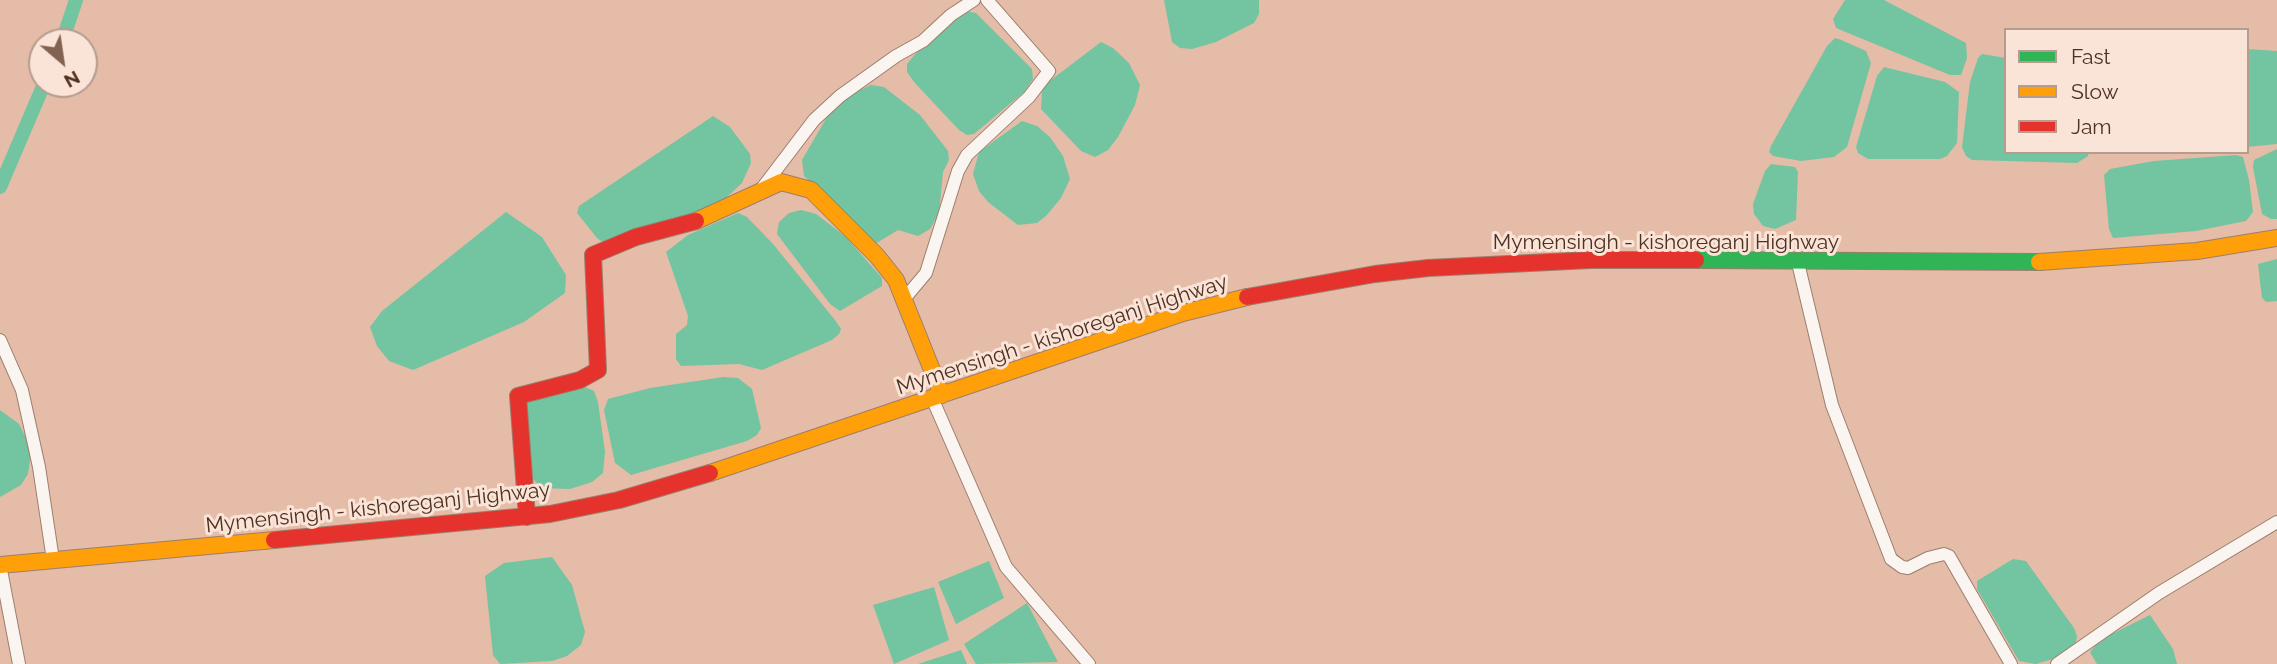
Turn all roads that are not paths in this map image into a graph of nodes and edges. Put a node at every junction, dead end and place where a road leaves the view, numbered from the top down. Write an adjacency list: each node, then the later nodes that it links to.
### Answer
1 (974, 0): 3 (street)
2 (987, 0): 6 (street)
3 (760, 191): 6 (main road); 9 (main road)
4 (2277, 238): 5 (main road, Mymensingh - kishoreganj Highway)
5 (1798, 263): 8 (main road, Mymensingh - kishoreganj Highway); 15 (street)
6 (905, 298): 8 (main road)
7 (0, 340): 11 (street)
8 (937, 397): 9 (main road, Mymensingh - kishoreganj Highway); 14 (street)
9 (527, 517): 11 (main road, Mymensingh - kishoreganj Highway)
10 (2277, 522): 16 (street)
11 (52, 560): 12 (main road, Mymensingh - kishoreganj Highway)
12 (0, 565): 13 (street)
13 (19, 664)
14 (1089, 664)
15 (2011, 664)
16 (2057, 664)

